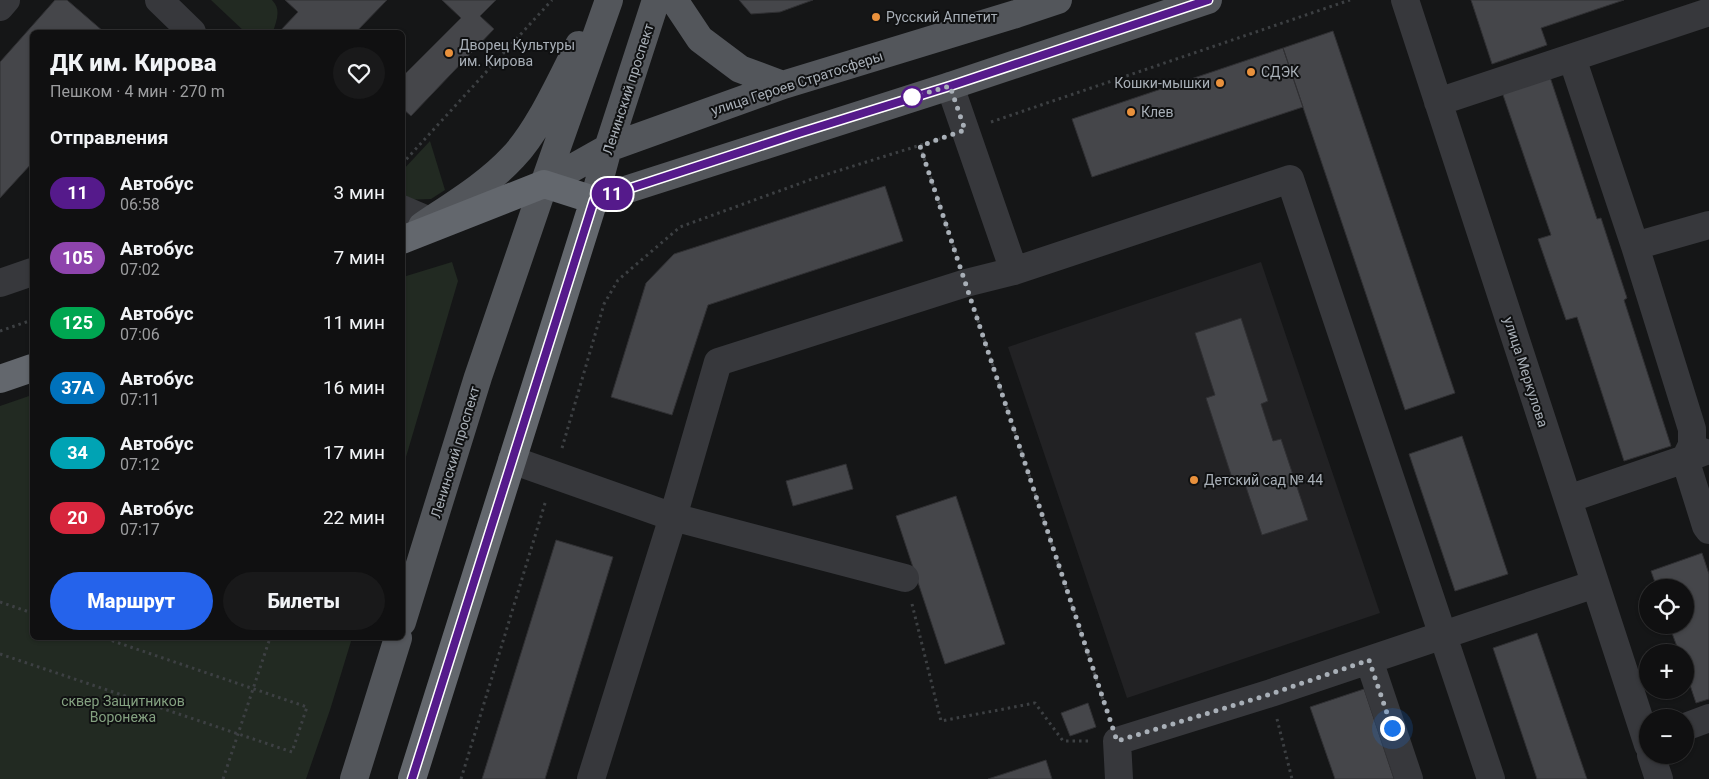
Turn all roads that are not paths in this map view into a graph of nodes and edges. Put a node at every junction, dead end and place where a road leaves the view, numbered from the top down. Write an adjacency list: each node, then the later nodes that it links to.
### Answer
1 (6, 0): 10 (street)
2 (160, 0): 12 (street)
3 (603, 0): 21 (main road)
4 (609, 0): 18 (main road, Ленинский проспект)
5 (656, 0): 17 (main road, Ленинский проспект)
6 (674, 0): 14 (main road)
7 (1058, 0): 14 (main road, улица Героев Стратосферы)
8 (1208, 0): 15 (main road)
9 (1405, 0): 16 (street, улица Меркулова)
10 (0, 7)
11 (1709, 12): 13 (street)
12 (190, 30)
13 (1572, 58): 16 (street); 25 (street)
14 (783, 85): 17 (main road, улица Героев Стратосферы)
15 (950, 86): 19 (main road); 26 (street)
16 (1438, 102): 33 (street, улица Меркулова)
17 (608, 148): 18 (main road, улица Героев Стратосферы); 19 (main road, Ленинский проспект)
18 (544, 184): 19 (highway); 24 (highway, улица Героев Стратосферы); 38 (main road, Ленинский проспект)
19 (594, 200): 32 (highway, Ленинский проспект)
20 (405, 210): 21 (street)
21 (430, 221): 23 (main road)
22 (1709, 225): 25 (street)
23 (405, 238)
24 (405, 239)
25 (1635, 246): 31 (street)
26 (1014, 272): 34 (street); 39 (street)
27 (30, 273): 28 (street)
28 (0, 283)
29 (30, 369): 30 (highway)
30 (0, 379)
31 (1700, 455): 33 (street); 35 (street)
32 (512, 460): 34 (street); 47 (highway, Ленинский проспект)
33 (1568, 500): 37 (street, улица Меркулова)
34 (673, 517): 36 (street); 48 (street)
35 (1709, 530)
36 (905, 578)
37 (1595, 584): 39 (street); 42 (street, улица Меркулова)
38 (405, 612)
39 (1444, 635): 41 (street); 51 (street)
40 (397, 640): 46 (main road)
41 (1369, 660): 49 (street); 50 (street)
42 (1639, 718)
43 (1709, 718): 44 (street)
44 (1694, 724)
45 (1654, 764): 52 (street, улица Меркулова)
46 (354, 779)
47 (412, 779)
48 (591, 779)
49 (1120, 779)
50 (1410, 779)
51 (1491, 779)
52 (1659, 779)

